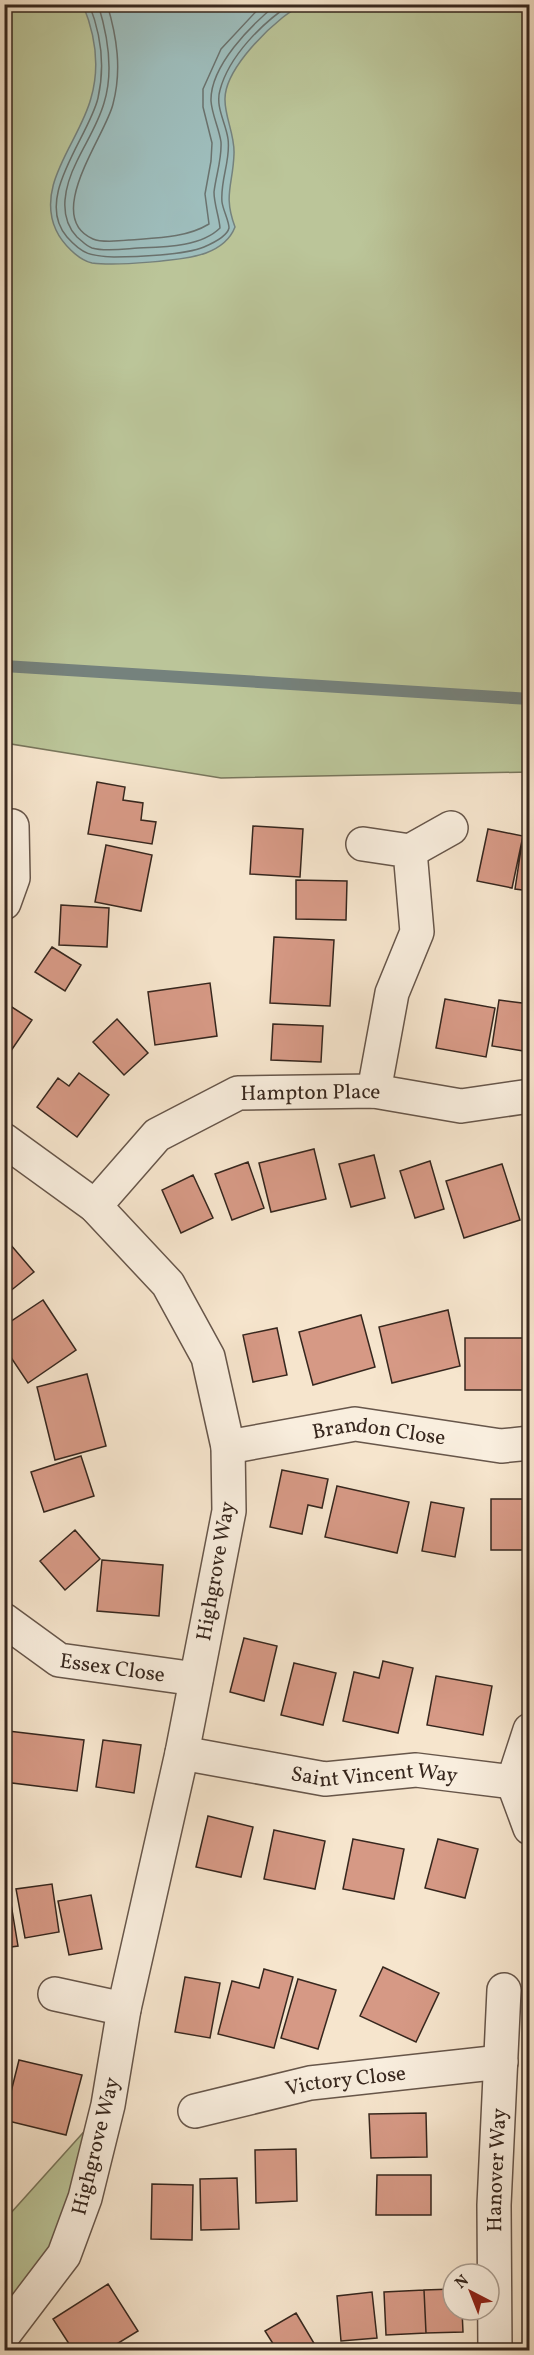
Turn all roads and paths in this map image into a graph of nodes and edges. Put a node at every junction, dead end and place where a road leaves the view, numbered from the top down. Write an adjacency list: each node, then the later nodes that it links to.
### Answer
1 (12, 826): 5 (street)
2 (451, 828): 4 (street)
3 (363, 844): 4 (street)
4 (410, 851): 6 (street)
5 (4, 903)
6 (374, 1090): 7 (street, Hampton Place); 9 (street, Hampton Place)
7 (530, 1096)
8 (4, 1140): 9 (street, Highgrove Way)
9 (95, 1206): 11 (street, Highgrove Way)
10 (530, 1443): 11 (street, Brandon Close)
11 (228, 1447): 13 (street, Highgrove Way)
12 (4, 1620): 13 (street, Essex Close)
13 (196, 1679): 15 (street, Highgrove Way)
14 (530, 1730): 16 (street)
15 (182, 1753): 16 (street, Saint Vincent Way); 20 (street, Highgrove Way)
16 (513, 1782): 17 (street)
17 (530, 1828)
18 (504, 1990): 21 (street, Hanover Way)
19 (55, 1994): 20 (street)
20 (124, 2009): 23 (street, Highgrove Way)
21 (501, 2062): 22 (street, Victory Close); 24 (street, Hanover Way)
22 (195, 2111)
23 (4, 2334)
24 (495, 2350)

